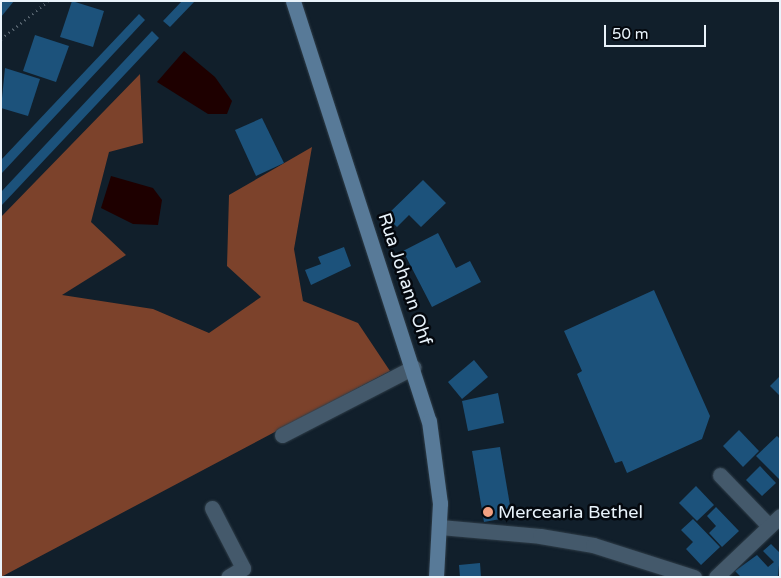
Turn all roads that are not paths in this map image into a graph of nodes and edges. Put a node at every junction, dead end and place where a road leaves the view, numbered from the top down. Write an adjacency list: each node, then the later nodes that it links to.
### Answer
1 (293, 1): 2 (main road, Rua Johann Ohf)
2 (414, 366): 3 (street); 7 (main road, Rua Johann Ohf)
3 (282, 435)
4 (720, 475): 6 (street)
5 (212, 508): 8 (street)
6 (774, 521): 11 (street)
7 (440, 527): 9 (main road, Rua Johann Ohf); 10 (street)
8 (228, 577)
9 (436, 577)
10 (694, 577)
11 (716, 577)

